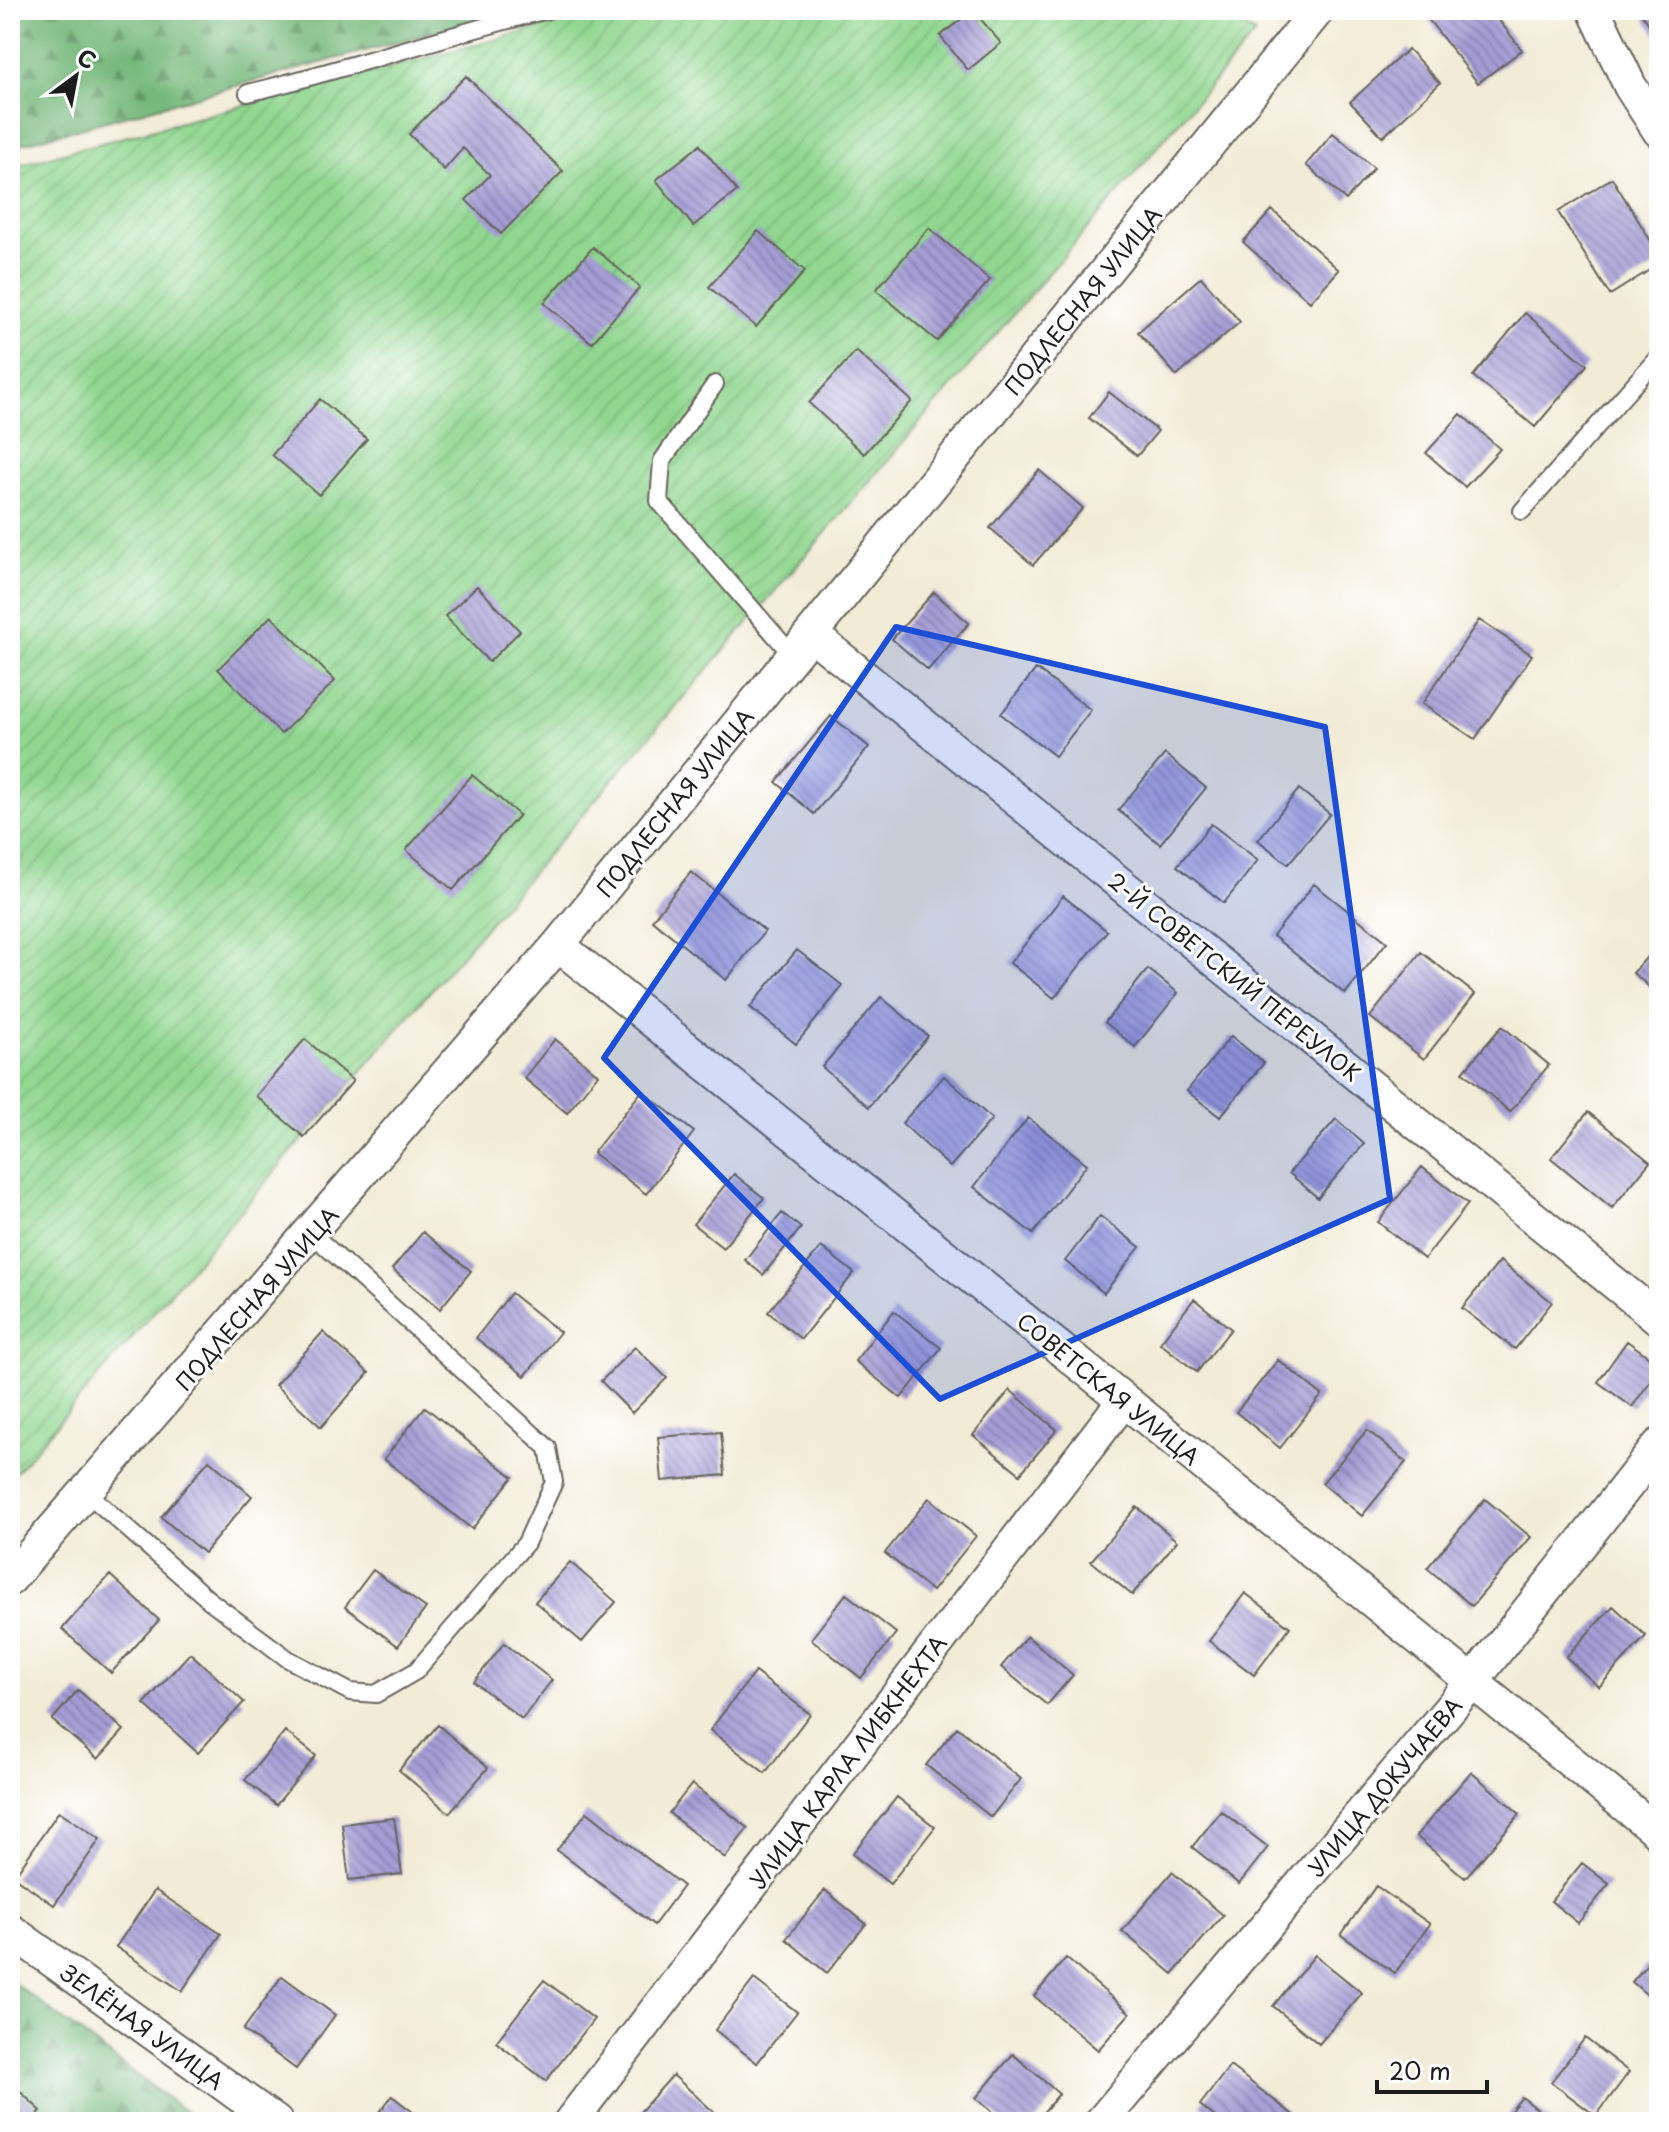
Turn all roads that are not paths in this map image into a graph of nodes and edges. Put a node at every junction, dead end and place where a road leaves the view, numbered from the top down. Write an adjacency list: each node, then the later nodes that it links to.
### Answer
1 (547, 10): 4 (lane)
2 (1318, 10): 9 (street, ПОДЛЕСНАЯ УЛИЦА)
3 (1594, 10): 5 (street)
4 (248, 93)
5 (1659, 131)
6 (1659, 356): 8 (lane)
7 (715, 384): 9 (lane)
8 (1522, 511)
9 (802, 645): 10 (street, ПОДЛЕСНАЯ УЛИЦА); 12 (street, 2-Й СОВЕТСКИЙ ПЕРЕУЛОК)
10 (558, 945): 11 (street, ПОДЛЕСНАЯ УЛИЦА); 13 (street, СОВЕТСКАЯ УЛИЦА)
11 (311, 1233): 15 (street, ПОДЛЕСНАЯ УЛИЦА); 15 (lane)
12 (1659, 1319)
13 (1124, 1400): 17 (street, СОВЕТСКАЯ УЛИЦА); 21 (street, УЛИЦА КАРЛА ЛИБКНЕХТА)
14 (1659, 1445): 17 (street, УЛИЦА ДОКУЧАЕВА)
15 (87, 1493): 16 (street, ПОДЛЕСНАЯ УЛИЦА)
16 (10, 1579)
17 (1472, 1682): 18 (street, СОВЕТСКАЯ УЛИЦА); 22 (street, УЛИЦА ДОКУЧАЕВА)
18 (1659, 1833)
19 (10, 1930): 20 (street, ЗЕЛЁНАЯ УЛИЦА)
20 (276, 2122)
21 (570, 2122)
22 (1101, 2122)

